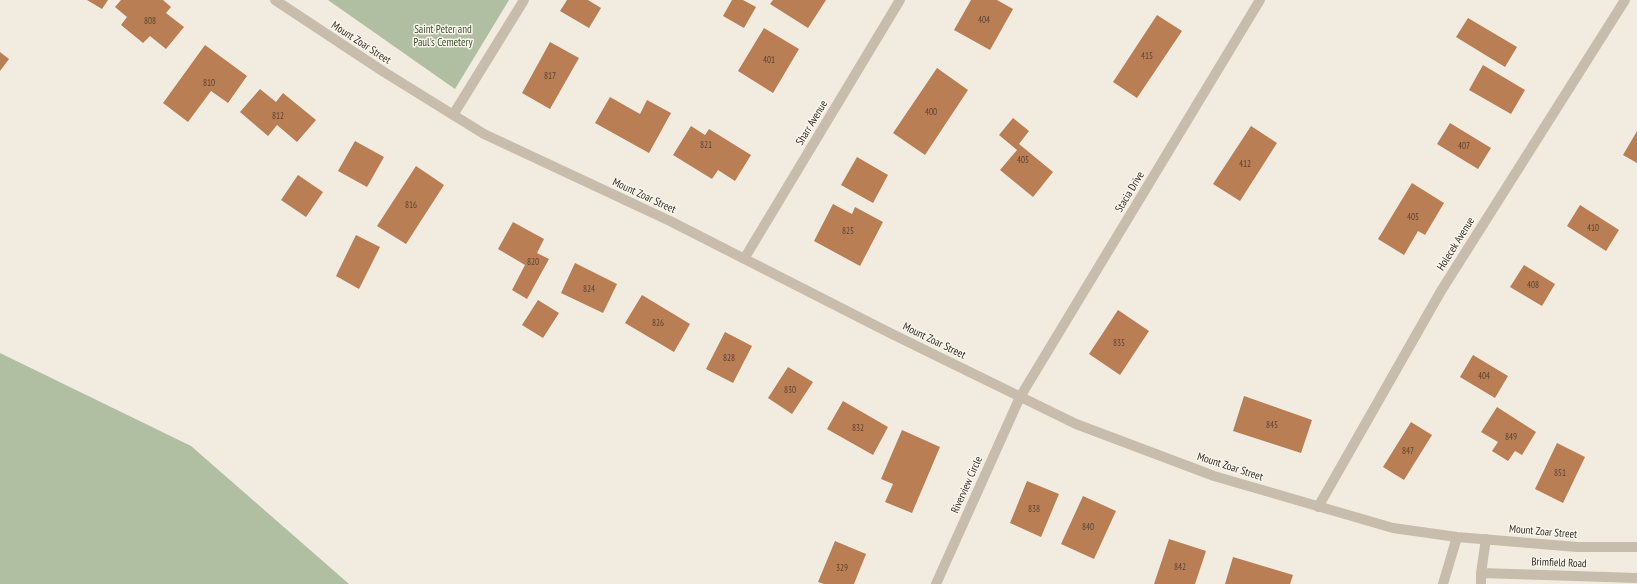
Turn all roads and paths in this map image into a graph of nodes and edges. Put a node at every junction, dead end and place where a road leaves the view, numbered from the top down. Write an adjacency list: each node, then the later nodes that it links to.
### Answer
1 (275, 0): 6 (street, Mount Zoar Street)
2 (524, 0): 6 (street)
3 (900, 0): 7 (street, Sharr Avenue)
4 (1260, 0): 8 (street, Stacia Drive)
5 (1625, 0): 9 (street, Holecek Avenue)
6 (454, 115): 7 (street, Mount Zoar Street)
7 (744, 259): 8 (street, Mount Zoar Street)
8 (1020, 397): 9 (street, Mount Zoar Street); 15 (street, Riverview Circle)
9 (1318, 507): 10 (street, Mount Zoar Street)
10 (1457, 536): 11 (street, Mount Zoar Street); 16 (street)
11 (1486, 539): 12 (street, Mount Zoar Street); 13 (street)
12 (1637, 547)
13 (1481, 573): 14 (street, Brimfield Road); 17 (street)
14 (1637, 578)
15 (936, 584)
16 (1442, 584)
17 (1481, 584)

